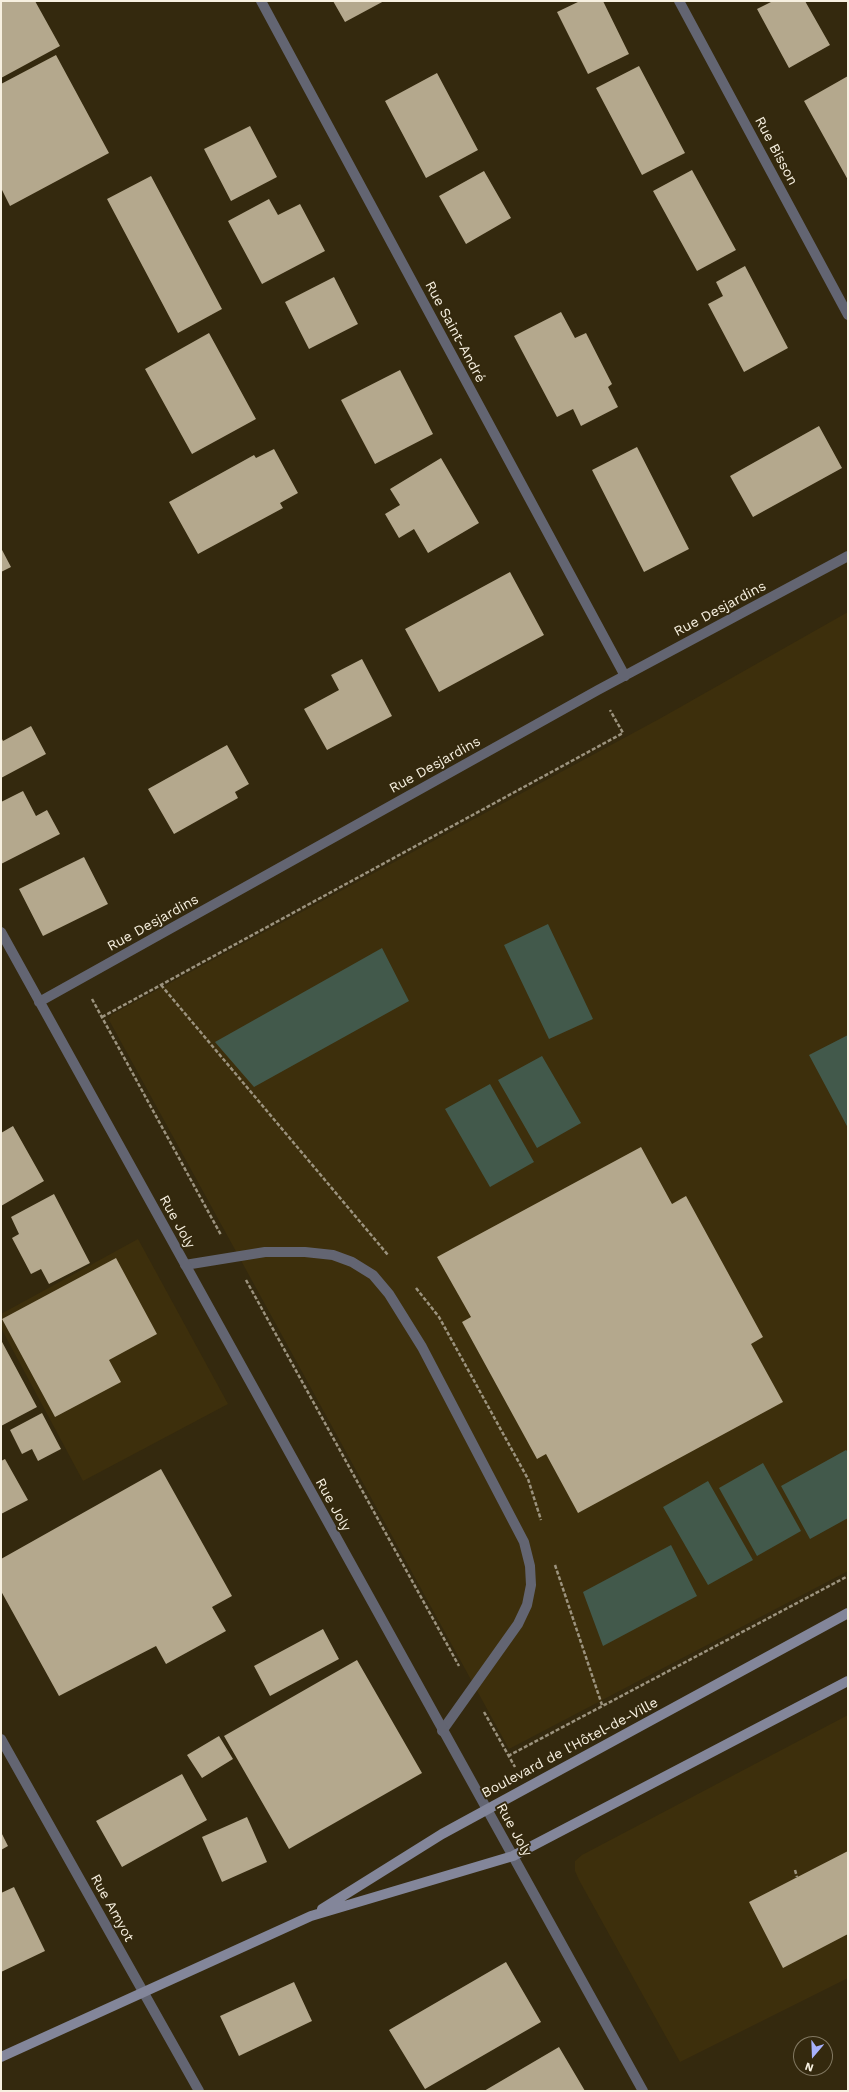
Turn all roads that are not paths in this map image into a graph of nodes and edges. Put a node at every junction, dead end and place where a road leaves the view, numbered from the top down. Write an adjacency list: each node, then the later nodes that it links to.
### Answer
1 (261, 1): 5 (street, Rue Saint-André)
2 (679, 1): 3 (street, Rue Bisson)
3 (848, 315)
4 (848, 556): 5 (street, Rue Desjardins)
5 (624, 676): 7 (street, Rue Desjardins)
6 (1, 932): 7 (street, Rue Joly)
7 (39, 1002): 8 (street, Rue Joly)
8 (185, 1265): 11 (street, Rue Joly); 11 (street)
9 (848, 1613): 13 (main road, Boulevard de l'Hôtel-de-Ville)
10 (848, 1681): 14 (main road, Boulevard de l'Hôtel-de-Ville)
11 (442, 1731): 13 (street, Rue Joly)
12 (1, 1739): 16 (street, Rue Amyot)
13 (487, 1809): 14 (street, Rue Joly); 15 (main road, Boulevard de l'Hôtel-de-Ville)
14 (513, 1856): 15 (main road, Boulevard de l'Hôtel-de-Ville); 19 (street, Rue Joly)
15 (311, 1916): 16 (main road, Boulevard de l'Hôtel-de-Ville)
16 (143, 1991): 17 (main road, Boulevard de l'Hôtel-de-Ville); 18 (street, Rue Amyot)
17 (1, 2056)
18 (199, 2091)
19 (642, 2091)

